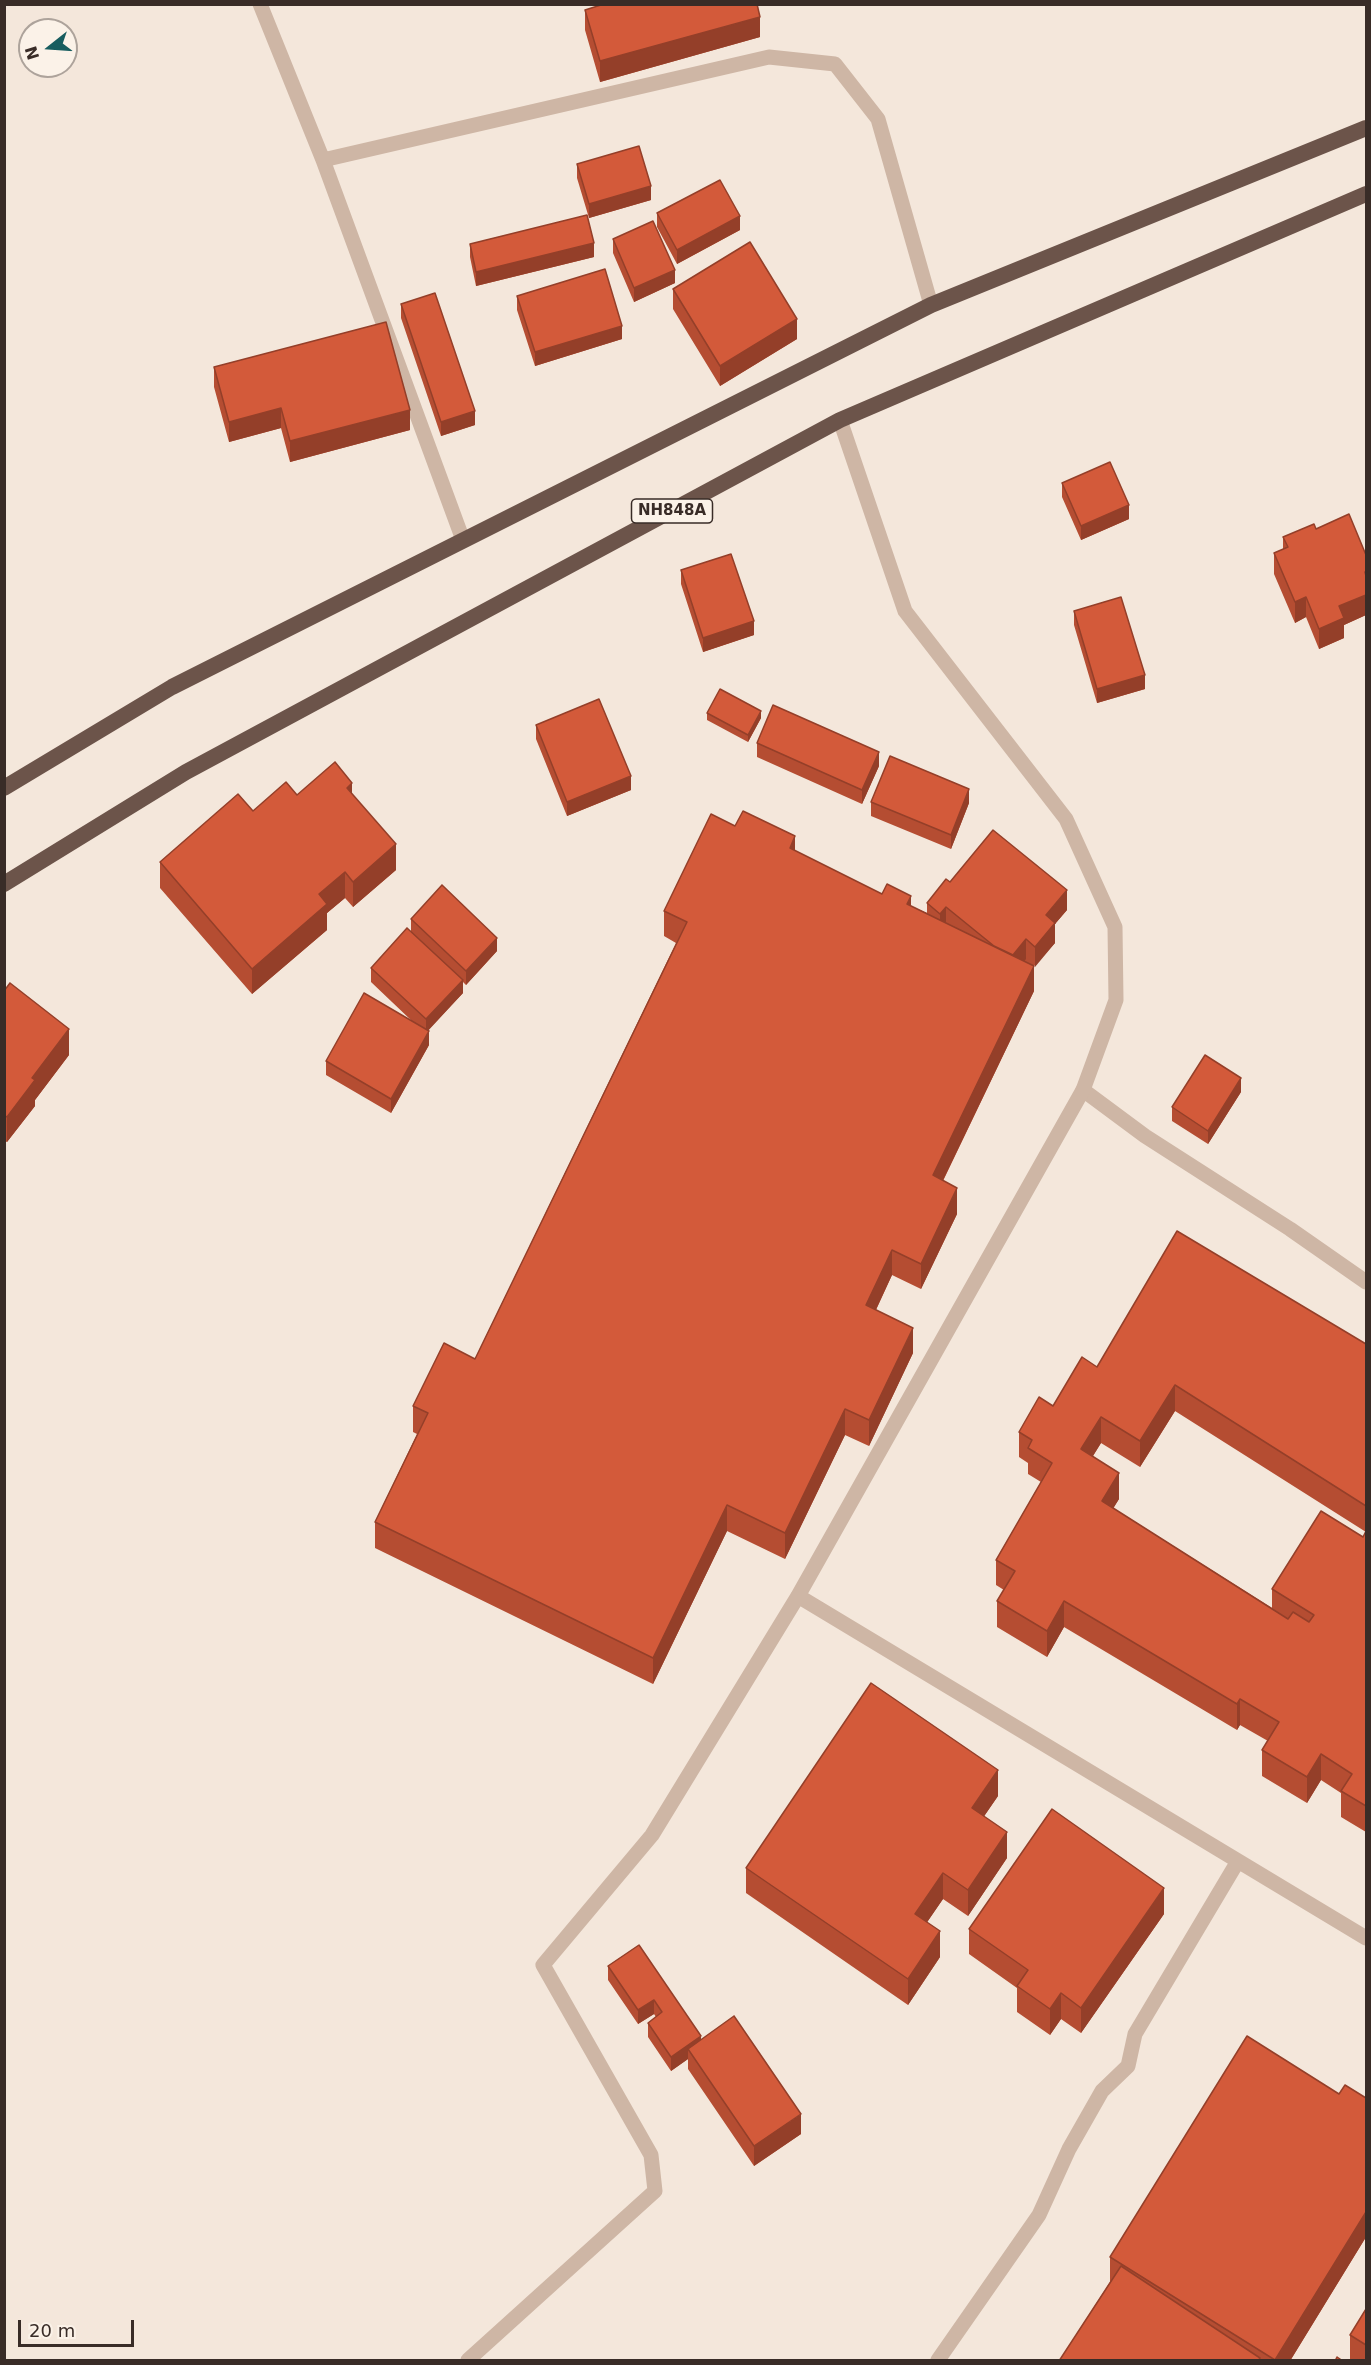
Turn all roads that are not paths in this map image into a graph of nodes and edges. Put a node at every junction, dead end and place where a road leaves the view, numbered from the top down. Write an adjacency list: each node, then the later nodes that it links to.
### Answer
1 (260, 4): 3 (street)
2 (1366, 128): 5 (highway)
3 (324, 160): 5 (street); 7 (street)
4 (1366, 194): 6 (highway, NH848A)
5 (931, 305): 7 (highway)
6 (840, 420): 9 (highway, NH848A); 10 (street)
7 (463, 540): 8 (highway)
8 (4, 788)
9 (4, 884)
10 (1083, 1090): 11 (street); 12 (street)
11 (1366, 1282)
12 (798, 1596): 13 (street); 15 (street)
13 (1238, 1861): 14 (street); 16 (street)
14 (1366, 1938)
15 (468, 2361)
16 (938, 2361)

